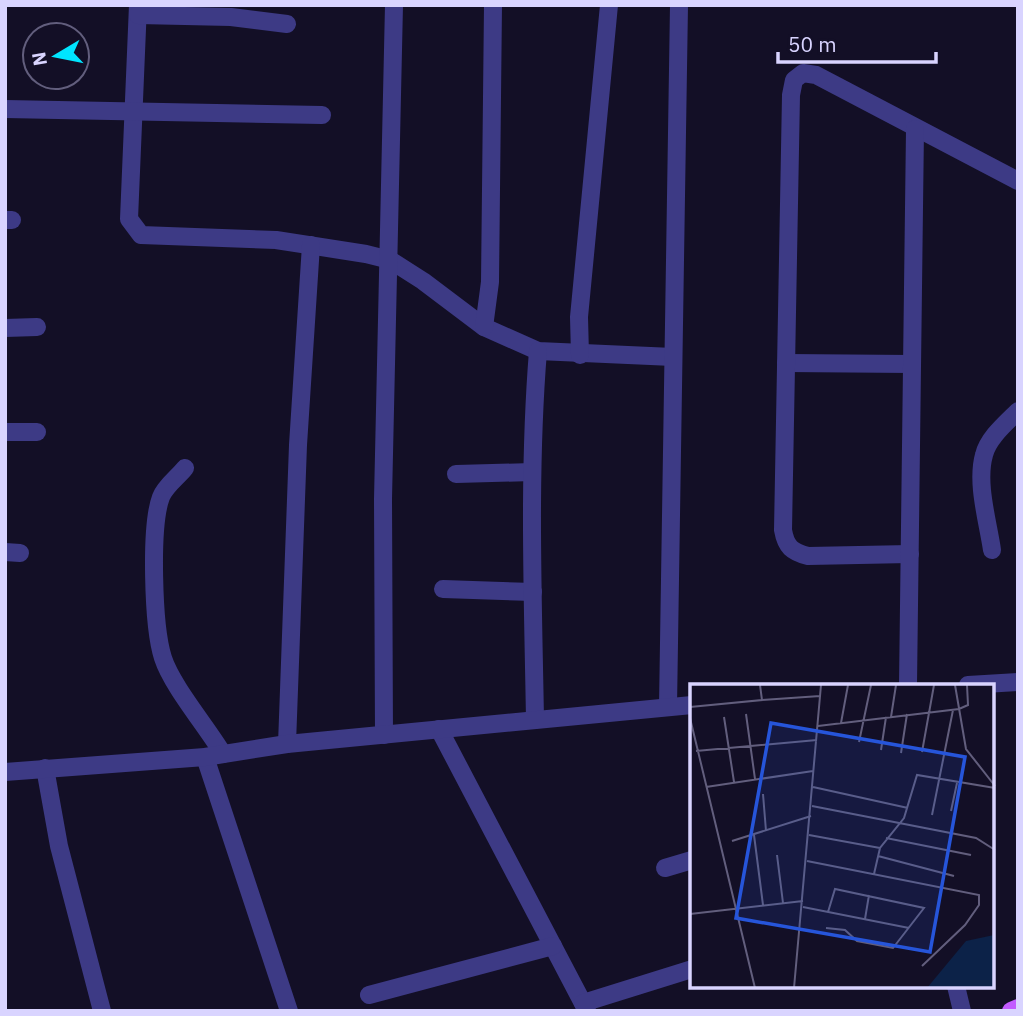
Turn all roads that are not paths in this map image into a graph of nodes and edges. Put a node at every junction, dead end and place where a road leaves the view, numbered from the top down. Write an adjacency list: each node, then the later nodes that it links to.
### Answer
1 (394, 5): 13 (street)
2 (493, 5): 15 (street)
3 (608, 5): 18 (street)
4 (678, 5): 19 (street)
5 (138, 10): 6 (street); 8 (street)
6 (287, 23)
7 (5, 109): 8 (street)
8 (134, 112): 9 (street); 12 (street)
9 (322, 116)
10 (915, 129): 11 (street); 20 (street); 21 (street)
11 (1018, 181)
12 (311, 245): 13 (street); 40 (street)
13 (390, 260): 15 (street); 39 (street)
14 (37, 327): 16 (street)
15 (484, 327): 17 (street)
16 (5, 328)
17 (538, 351): 18 (street); 26 (street)
18 (580, 355): 19 (street)
19 (673, 357): 36 (street)
20 (786, 363): 21 (street); 29 (street)
21 (912, 363): 29 (street)
22 (1018, 411): 28 (street)
23 (5, 432): 24 (street)
24 (37, 432)
25 (185, 468): 41 (street)
26 (532, 472): 27 (street); 31 (street)
27 (456, 474)
28 (992, 550)
29 (910, 554): 33 (street)
30 (443, 589): 31 (street)
31 (533, 592): 37 (street)
32 (1018, 682): 34 (street)
33 (908, 684)
34 (985, 684)
35 (690, 705): 36 (street)
36 (668, 707): 37 (street)
37 (535, 720): 38 (street)
38 (439, 729): 39 (street); 47 (street)
39 (384, 735): 40 (street)
40 (287, 744): 41 (street)
41 (223, 754): 42 (street)
42 (205, 757): 43 (street); 54 (street)
43 (45, 768): 44 (street); 53 (street)
44 (5, 772)
45 (690, 861): 46 (street)
46 (665, 868)
47 (553, 946): 50 (street); 51 (street)
48 (690, 970): 51 (street)
49 (956, 988): 55 (street)
50 (369, 995)
51 (585, 1007)
52 (1018, 1008): 56 (main road)
53 (102, 1011)
54 (289, 1011)
55 (962, 1011)
56 (1011, 1011)

